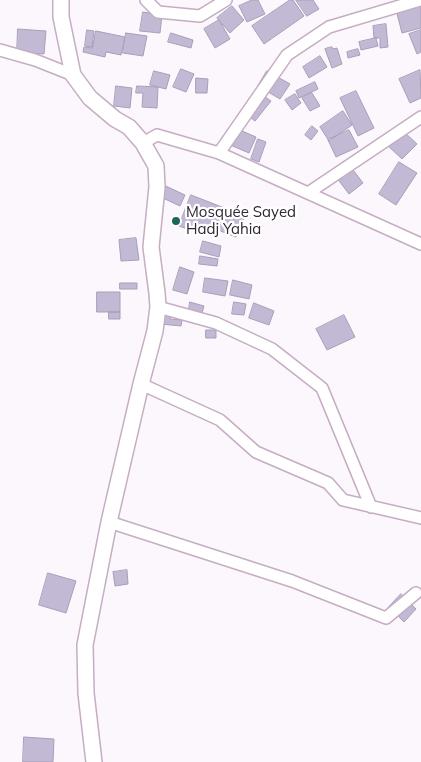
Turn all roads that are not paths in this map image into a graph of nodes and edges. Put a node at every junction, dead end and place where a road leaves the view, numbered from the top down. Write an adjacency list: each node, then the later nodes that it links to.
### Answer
1 (61, 0): 6 (street)
2 (146, 0): 3 (street)
3 (226, 0)
4 (420, 0): 9 (street)
5 (0, 50): 6 (street)
6 (73, 75): 8 (street)
7 (421, 117): 10 (street)
8 (143, 143): 9 (street); 12 (street)
9 (219, 153): 10 (street)
10 (308, 193): 11 (street)
11 (421, 244)
12 (158, 307): 13 (street); 14 (street)
13 (141, 384): 14 (street); 16 (street)
14 (371, 507): 15 (street)
15 (421, 518)
16 (109, 522): 17 (street); 18 (street)
17 (416, 593)
18 (94, 762)

